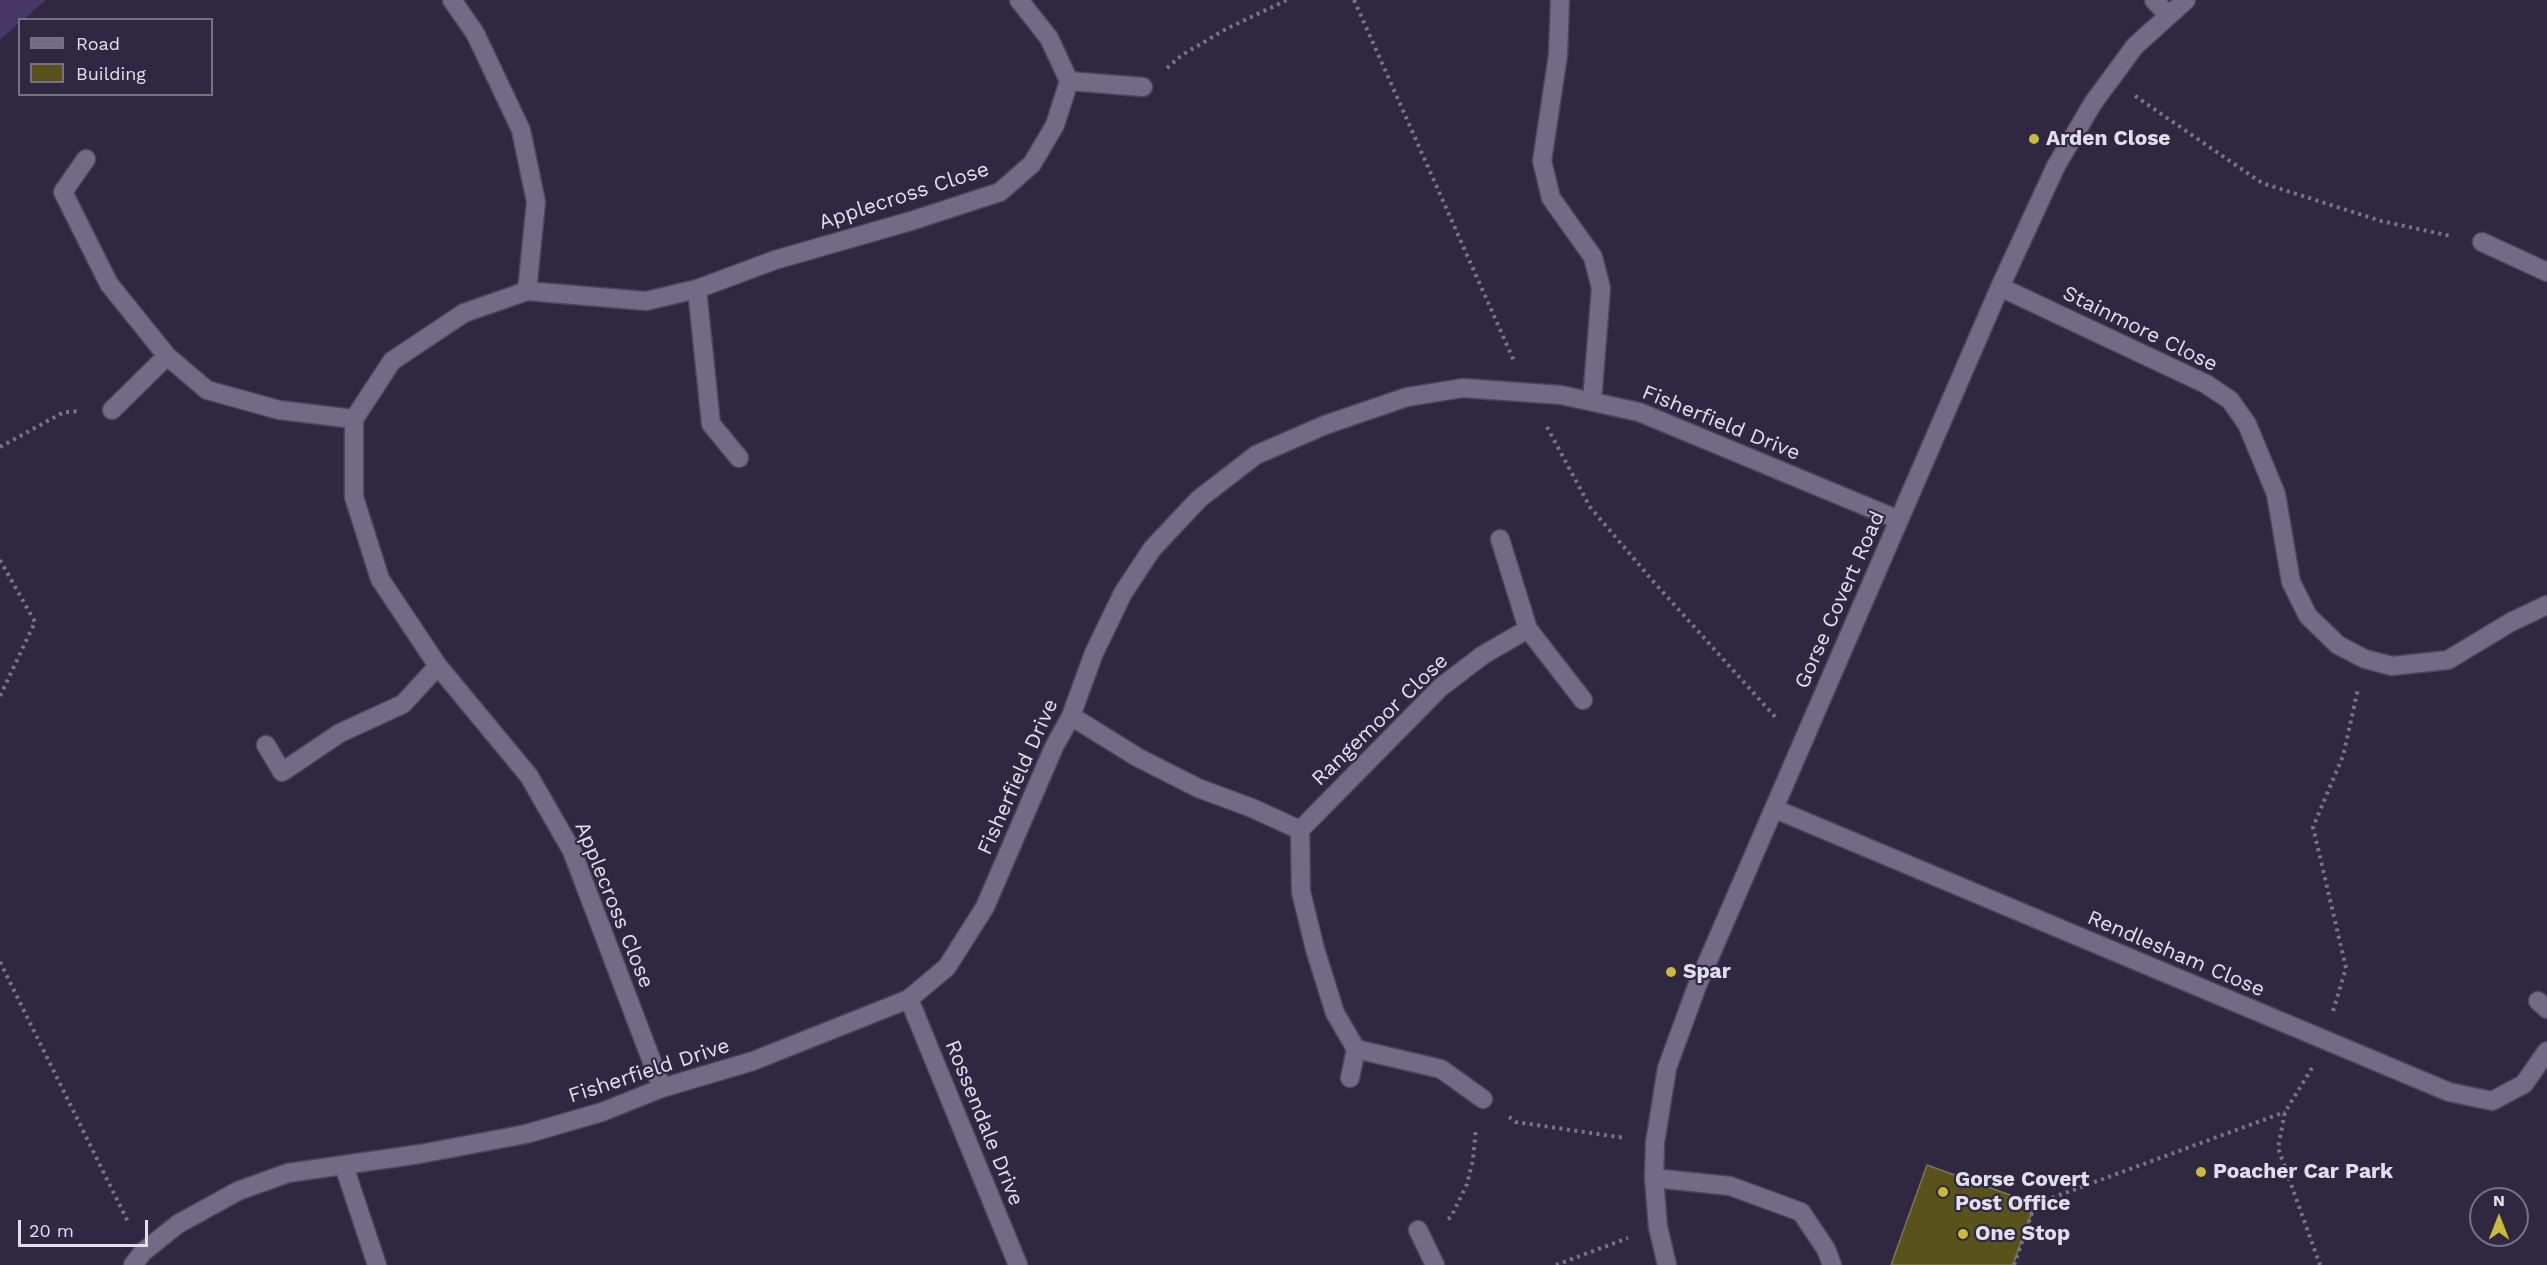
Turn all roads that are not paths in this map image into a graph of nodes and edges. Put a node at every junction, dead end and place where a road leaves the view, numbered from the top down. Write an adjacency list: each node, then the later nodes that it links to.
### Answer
1 (452, 0): 14 (street)
2 (1019, 0): 7 (street)
3 (1560, 0): 16 (street)
4 (2154, 0): 6 (street)
5 (2186, 0): 6 (street, Gorse Covert Road)
6 (2168, 15): 12 (street, Gorse Covert Road)
7 (1069, 81): 8 (street); 13 (street, Applecross Close)
8 (1143, 87)
9 (86, 159): 15 (street)
10 (2482, 242): 11 (street)
11 (2547, 272)
12 (2000, 287): 20 (street, Gorse Covert Road); 22 (street, Stainmore Close)
13 (697, 289): 14 (street, Applecross Close); 19 (street)
14 (527, 291): 18 (street, Applecross Close)
15 (167, 356): 17 (street); 18 (street)
16 (1592, 401): 20 (street, Fisherfield Drive); 26 (street, Fisherfield Drive)
17 (112, 410)
18 (354, 419): 24 (street, Applecross Close)
19 (739, 458)
20 (1899, 520): 28 (street, Gorse Covert Road)
21 (1500, 539): 23 (street)
22 (2547, 605)
23 (1528, 629): 25 (street); 29 (street, Rangemoor Close)
24 (438, 666): 27 (street); 34 (street, Applecross Close)
25 (1583, 699)
26 (1071, 716): 29 (street); 30 (street, Fisherfield Drive)
27 (266, 745)
28 (1775, 809): 32 (street, Rendlesham Close); 37 (street, Gorse Covert Road)
29 (1300, 830): 31 (street)
30 (909, 999): 34 (street, Fisherfield Drive); 41 (street, Rossendale Drive)
31 (1356, 1049): 33 (street); 35 (street)
32 (2547, 1051)
33 (1350, 1078)
34 (662, 1088): 36 (street, Fisherfield Drive)
35 (1483, 1099)
36 (344, 1166): 39 (street, Fisherfield Drive); 40 (street)
37 (1654, 1178): 43 (street, Gorse Covert Road); 44 (street)
38 (1418, 1230): 42 (street)
39 (138, 1258)
40 (377, 1265)
41 (1018, 1265)
42 (1435, 1265)
43 (1667, 1265)
44 (1832, 1265)

